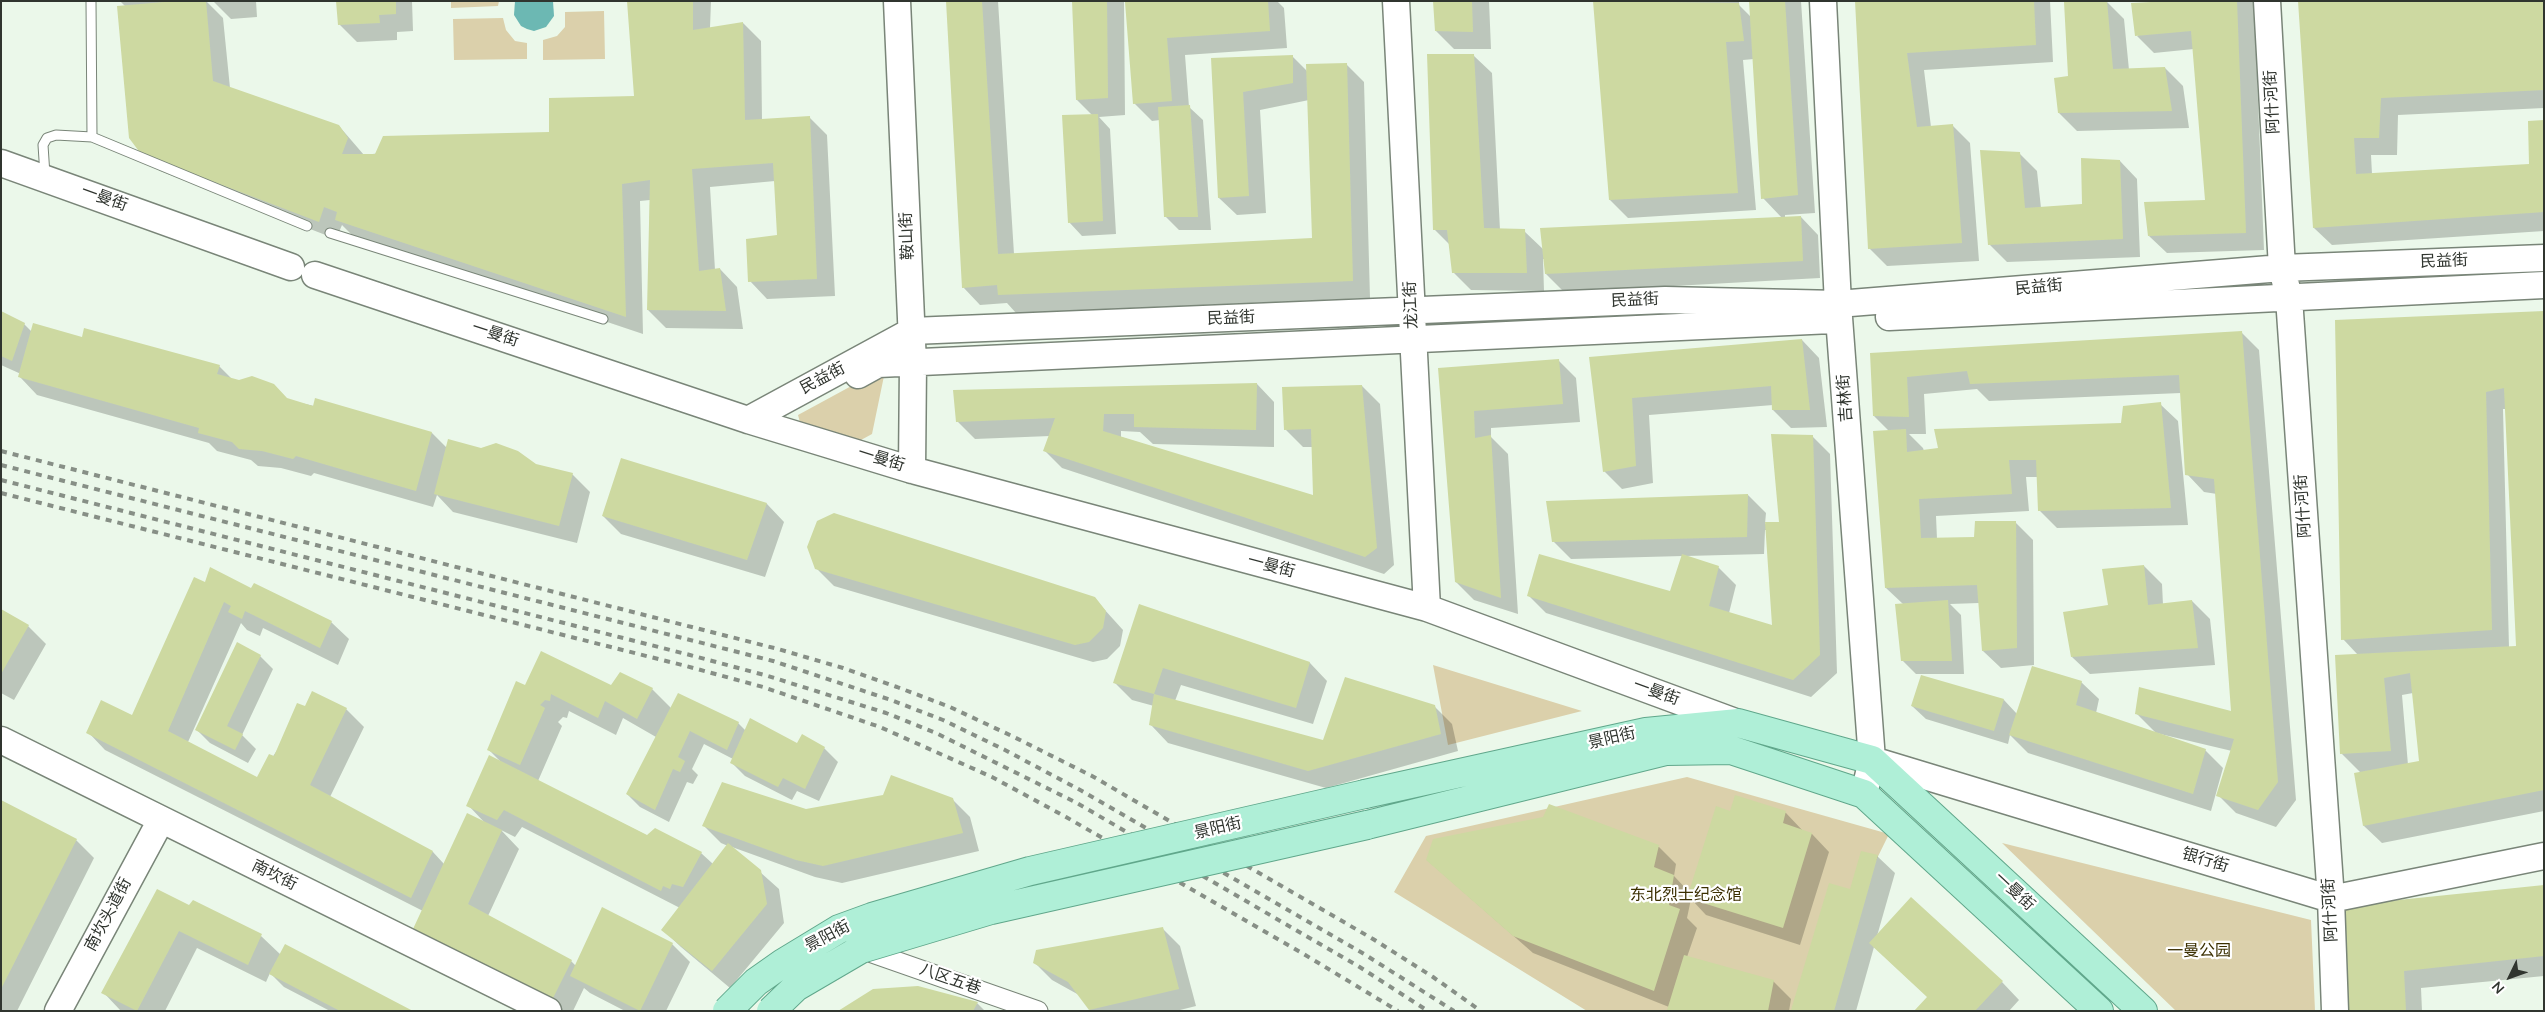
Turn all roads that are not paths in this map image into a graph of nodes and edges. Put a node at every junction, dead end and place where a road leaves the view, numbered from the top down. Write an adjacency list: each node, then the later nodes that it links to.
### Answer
1 (91, 1): 6 (lane)
2 (897, 1): 18 (main road, 鞍山街)
3 (1396, 1): 15 (main road, 龙江街)
4 (1823, 1): 16 (main road, 吉林街)
5 (2268, 1): 12 (main road, 阿什河街)
6 (92, 137): 8 (lane); 9 (lane)
7 (1, 163): 8 (main road, 一曼街)
8 (45, 178): 21 (main road, 一曼街)
9 (307, 226)
10 (330, 233): 17 (lane)
11 (2544, 258): 12 (main road, 民益街)
12 (2282, 268): 14 (main road, 阿什河街); 16 (main road, 民益街)
13 (2544, 285): 14 (main road, 民益街)
14 (2290, 298): 16 (main road, 民益街); 31 (main road, 阿什河街)
15 (1412, 312): 16 (main road, 民益街); 18 (main road, 民益街); 19 (main road, 龙江街)
16 (1840, 312): 19 (main road, 民益街); 27 (main road, 吉林街)
17 (603, 319)
18 (912, 331): 20 (main road, 鞍山街); 21 (main road, 民益街)
19 (1414, 338): 20 (main road, 民益街); 23 (main road, 龙江街)
20 (913, 364): 21 (main road, 民益街); 22 (main road, 鞍山街)
21 (756, 422): 22 (main road, 一曼街)
22 (912, 470): 23 (main road, 一曼街)
23 (1427, 608): 24 (main road, 一曼街)
24 (1738, 723): 27 (main road, 一曼街); 35 (main road, 景阳街, bridge)
25 (1, 740): 29 (main road, 南坎街)
26 (1666, 751): 28 (main road, 一曼街); 32 (main road, 景阳街, bridge)
27 (1872, 760): 28 (main road, 吉林街); 31 (main road, 银行街); 39 (main road, 一曼街)
28 (1864, 794): 38 (main road, 一曼街)
29 (161, 820): 33 (main road, 南坎头道街); 34 (main road, 南坎街)
30 (2544, 856): 31 (main road, 银行街)
31 (2331, 899): 40 (main road, 阿什河街)
32 (861, 949): 36 (main road, 景阳街, bridge); 37 (street, 八区五巷)
33 (58, 1011)
34 (548, 1011)
35 (727, 1011)
36 (771, 1011)
37 (1038, 1011)
38 (2099, 1011)
39 (2143, 1011)
40 (2335, 1011)

